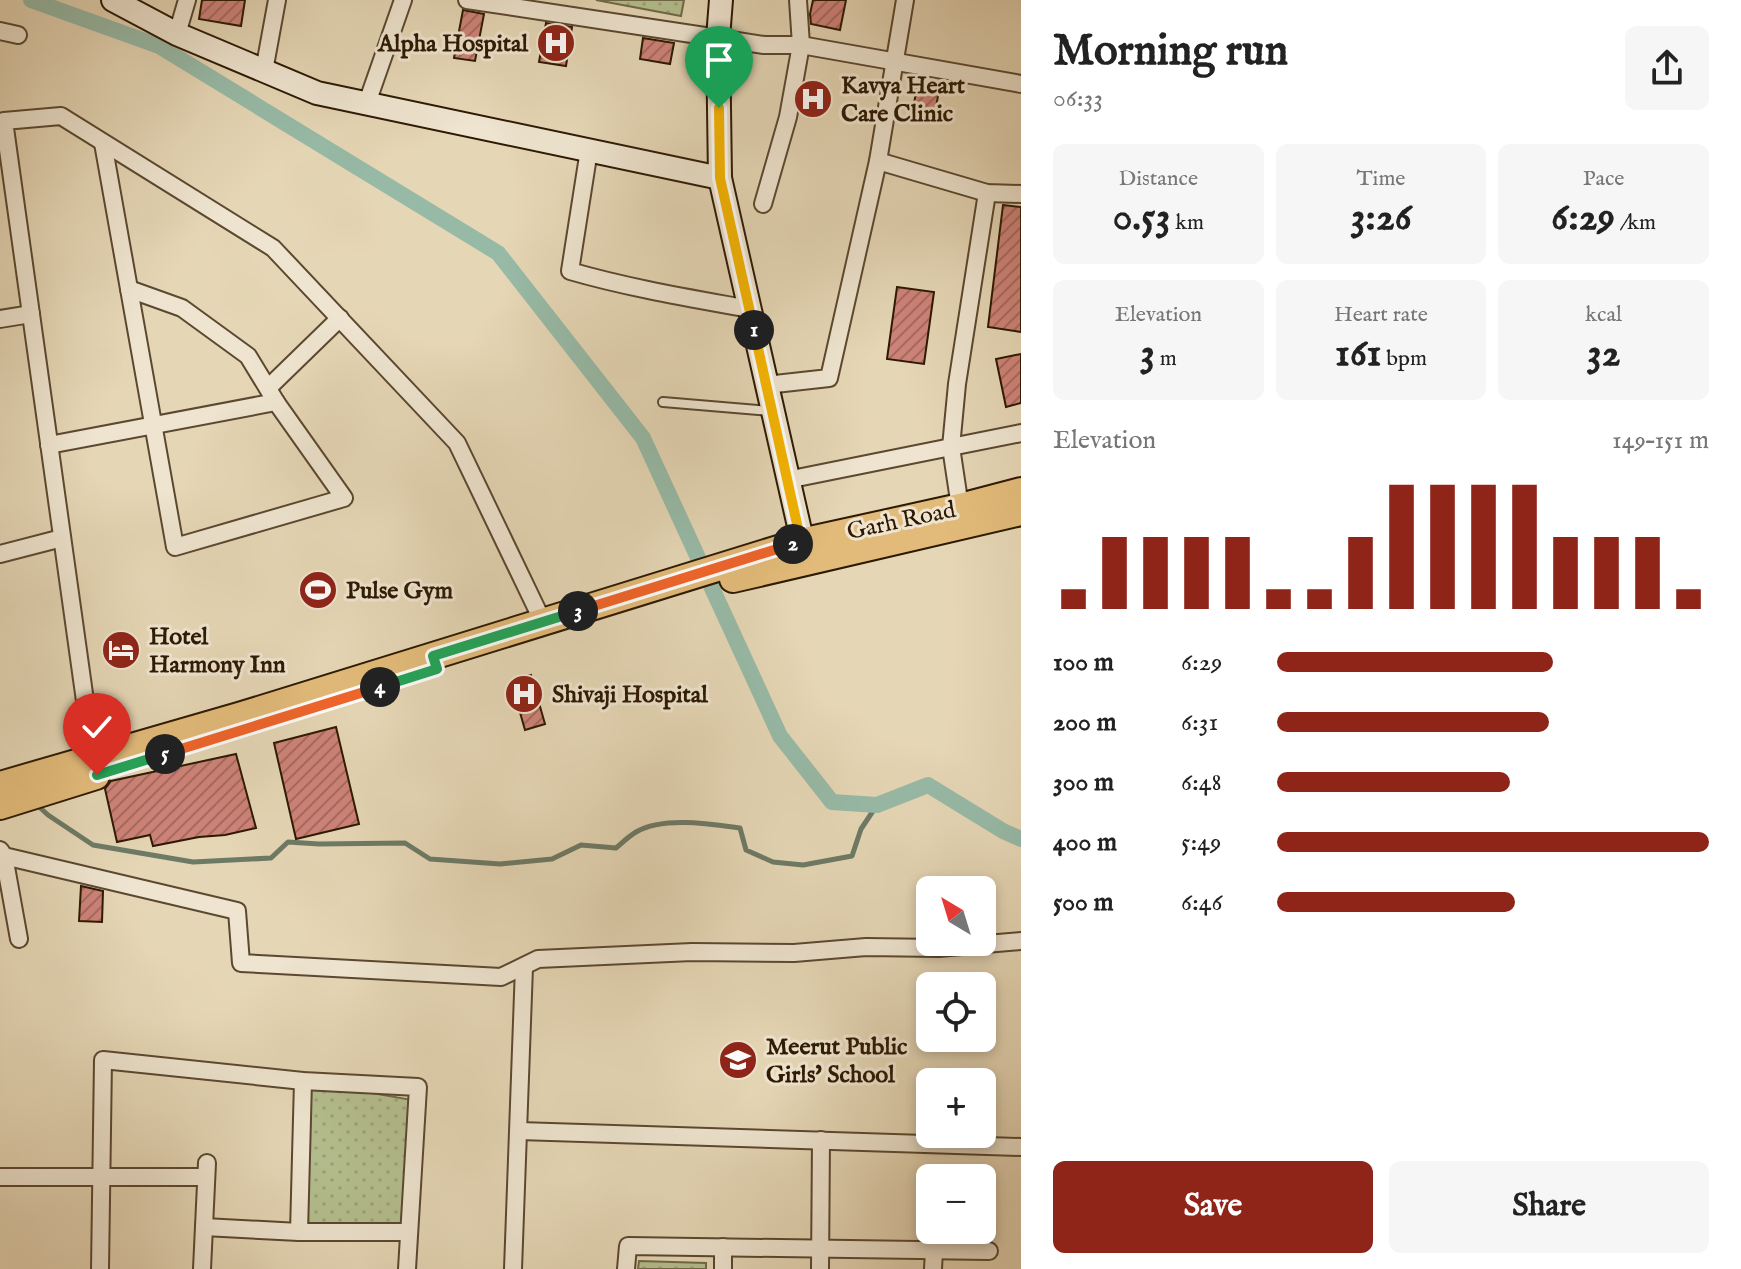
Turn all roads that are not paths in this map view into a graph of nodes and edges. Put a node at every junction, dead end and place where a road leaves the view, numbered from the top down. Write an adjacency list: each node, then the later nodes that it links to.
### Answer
1 (113, 0): 10 (street)
2 (187, 0): 10 (street)
3 (277, 0): 15 (street)
4 (403, 0): 17 (street)
5 (467, 0): 12 (street)
6 (721, 0): 12 (street)
7 (798, 0): 13 (street)
8 (905, 0): 14 (street)
9 (0, 31): 11 (street)
10 (177, 34): 15 (street)
11 (18, 35)
12 (718, 38): 13 (street); 22 (street)
13 (801, 45): 14 (street); 25 (street)
14 (896, 61): 16 (street); 21 (street)
15 (264, 71): 17 (street)
16 (1021, 84)
17 (367, 103): 20 (street)
18 (2, 122): 19 (street); 26 (street)
19 (103, 143): 27 (street); 30 (street)
20 (589, 150): 22 (street); 28 (street)
21 (878, 161): 23 (street); 32 (street)
22 (720, 178): 28 (street)
23 (987, 193): 24 (street); 39 (street)
24 (1021, 194)
25 (763, 204)
26 (8, 215): 29 (street)
27 (129, 289): 33 (street); 36 (street)
28 (749, 309): 32 (street)
29 (31, 314): 31 (street); 38 (street)
30 (340, 318): 33 (street); 48 (street)
31 (0, 319)
32 (766, 385): 35 (street)
33 (272, 395): 36 (street); 36 (street)
34 (663, 402): 35 (lane)
35 (772, 411): 40 (street)
36 (154, 425): 38 (street)
37 (1021, 433): 39 (street)
38 (49, 445): 44 (street)
39 (951, 447): 40 (street); 42 (street)
40 (787, 480): 45 (street)
41 (1021, 491): 42 (main road, Garh Road)
42 (960, 507): 45 (main road, Garh Road)
43 (1021, 512): 45 (main road, Garh Road)
44 (62, 538): 46 (street); 50 (street)
45 (804, 552): 47 (main road, Garh Road)
46 (0, 554)
47 (671, 591): 48 (main road, Garh Road); 49 (main road, Garh Road)
48 (543, 622): 49 (main road, Garh Road)
49 (435, 662): 50 (main road, Garh Road)
50 (95, 767): 51 (main road, Garh Road)
51 (44, 782): 52 (main road, Garh Road); 53 (main road, Garh Road)
52 (0, 785)
53 (0, 806)
54 (2, 853): 55 (street); 57 (street)
55 (19, 939)
56 (1021, 941): 57 (street)
57 (524, 967): 59 (street)
58 (303, 1081): 63 (street); 65 (street); 66 (street)
59 (519, 1131): 60 (street); 74 (street)
60 (821, 1140): 61 (street); 68 (street)
61 (1021, 1147)
62 (0, 1177): 63 (street)
63 (101, 1177): 64 (street); 71 (street)
64 (204, 1227): 65 (street); 72 (street)
65 (299, 1232): 66 (street)
66 (408, 1232): 73 (street)
67 (723, 1247): 68 (street); 75 (street); 76 (street)
68 (820, 1248): 69 (street); 77 (street)
69 (934, 1250): 70 (street); 78 (street)
70 (989, 1251)
71 (100, 1269)
72 (202, 1269)
73 (407, 1269)
74 (513, 1269)
75 (626, 1269)
76 (723, 1269)
77 (820, 1269)
78 (933, 1269)

